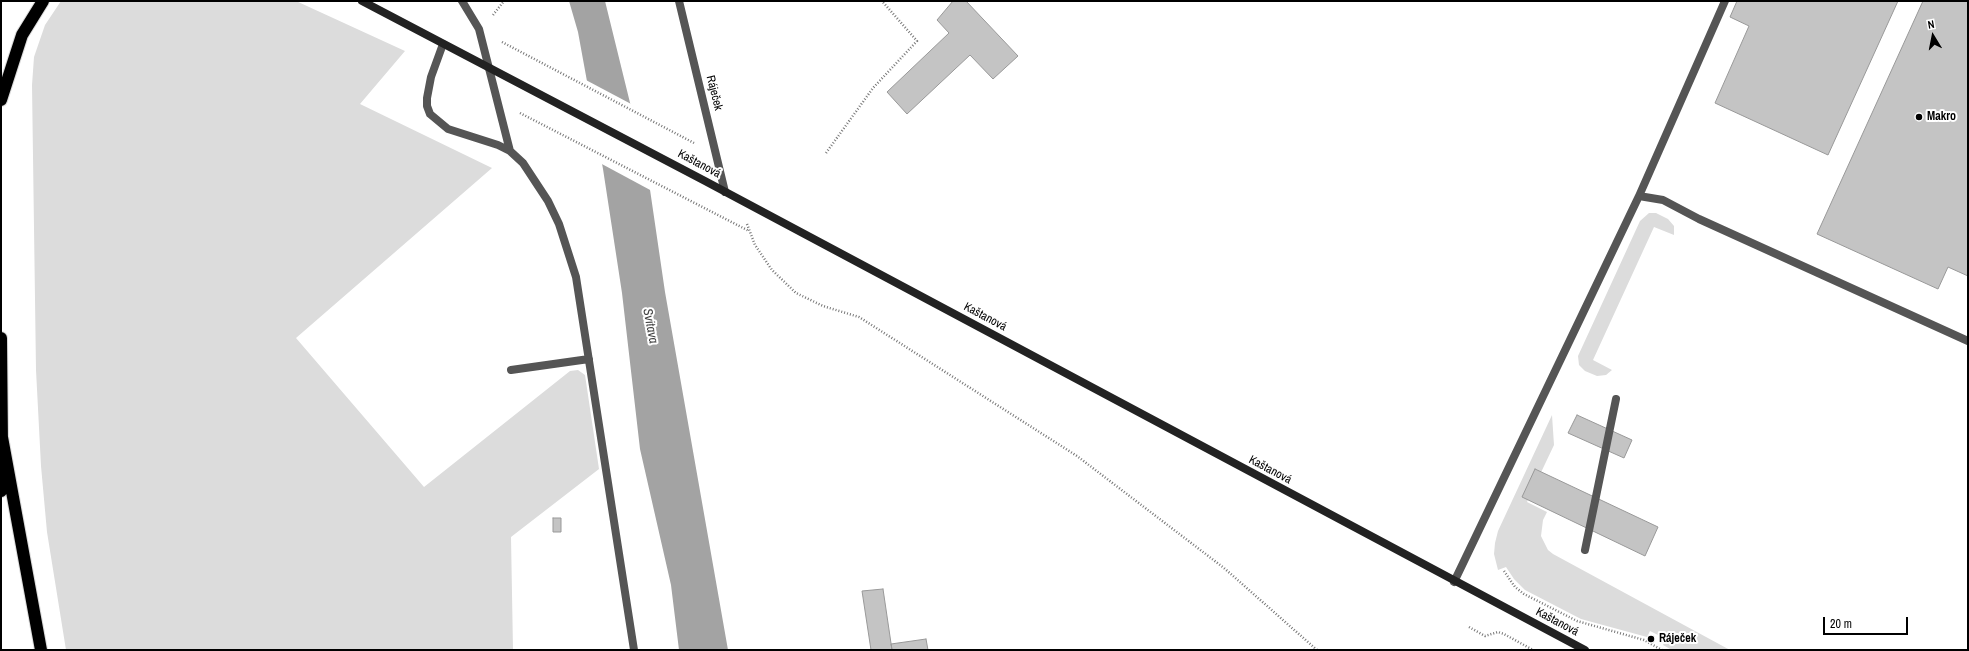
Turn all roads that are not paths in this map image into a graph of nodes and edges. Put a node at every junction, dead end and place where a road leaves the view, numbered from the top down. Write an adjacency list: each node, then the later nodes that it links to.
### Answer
1 (43, 1): 9 (highway)
2 (362, 1): 6 (main road, Kaštanová)
3 (462, 1): 8 (street)
4 (679, 1): 11 (street, Ráječek)
5 (1725, 1): 12 (street)
6 (370, 4): 7 (main road, Kaštanová)
7 (443, 44): 8 (main road, Kaštanová); 10 (street)
8 (491, 69): 10 (street); 11 (main road, Kaštanová)
9 (1, 100)
10 (510, 151): 15 (street)
11 (725, 192): 21 (main road, Kaštanová)
12 (1639, 196): 14 (street); 21 (street)
13 (1, 338): 18 (highway)
14 (1968, 341)
15 (589, 359): 16 (street); 23 (street)
16 (511, 370)
17 (1616, 399): 20 (street)
18 (2, 438): 19 (highway); 22 (highway)
19 (1, 491)
20 (1585, 550)
21 (1454, 582): 24 (main road, Kaštanová)
22 (41, 650)
23 (634, 650)
24 (1585, 650)

